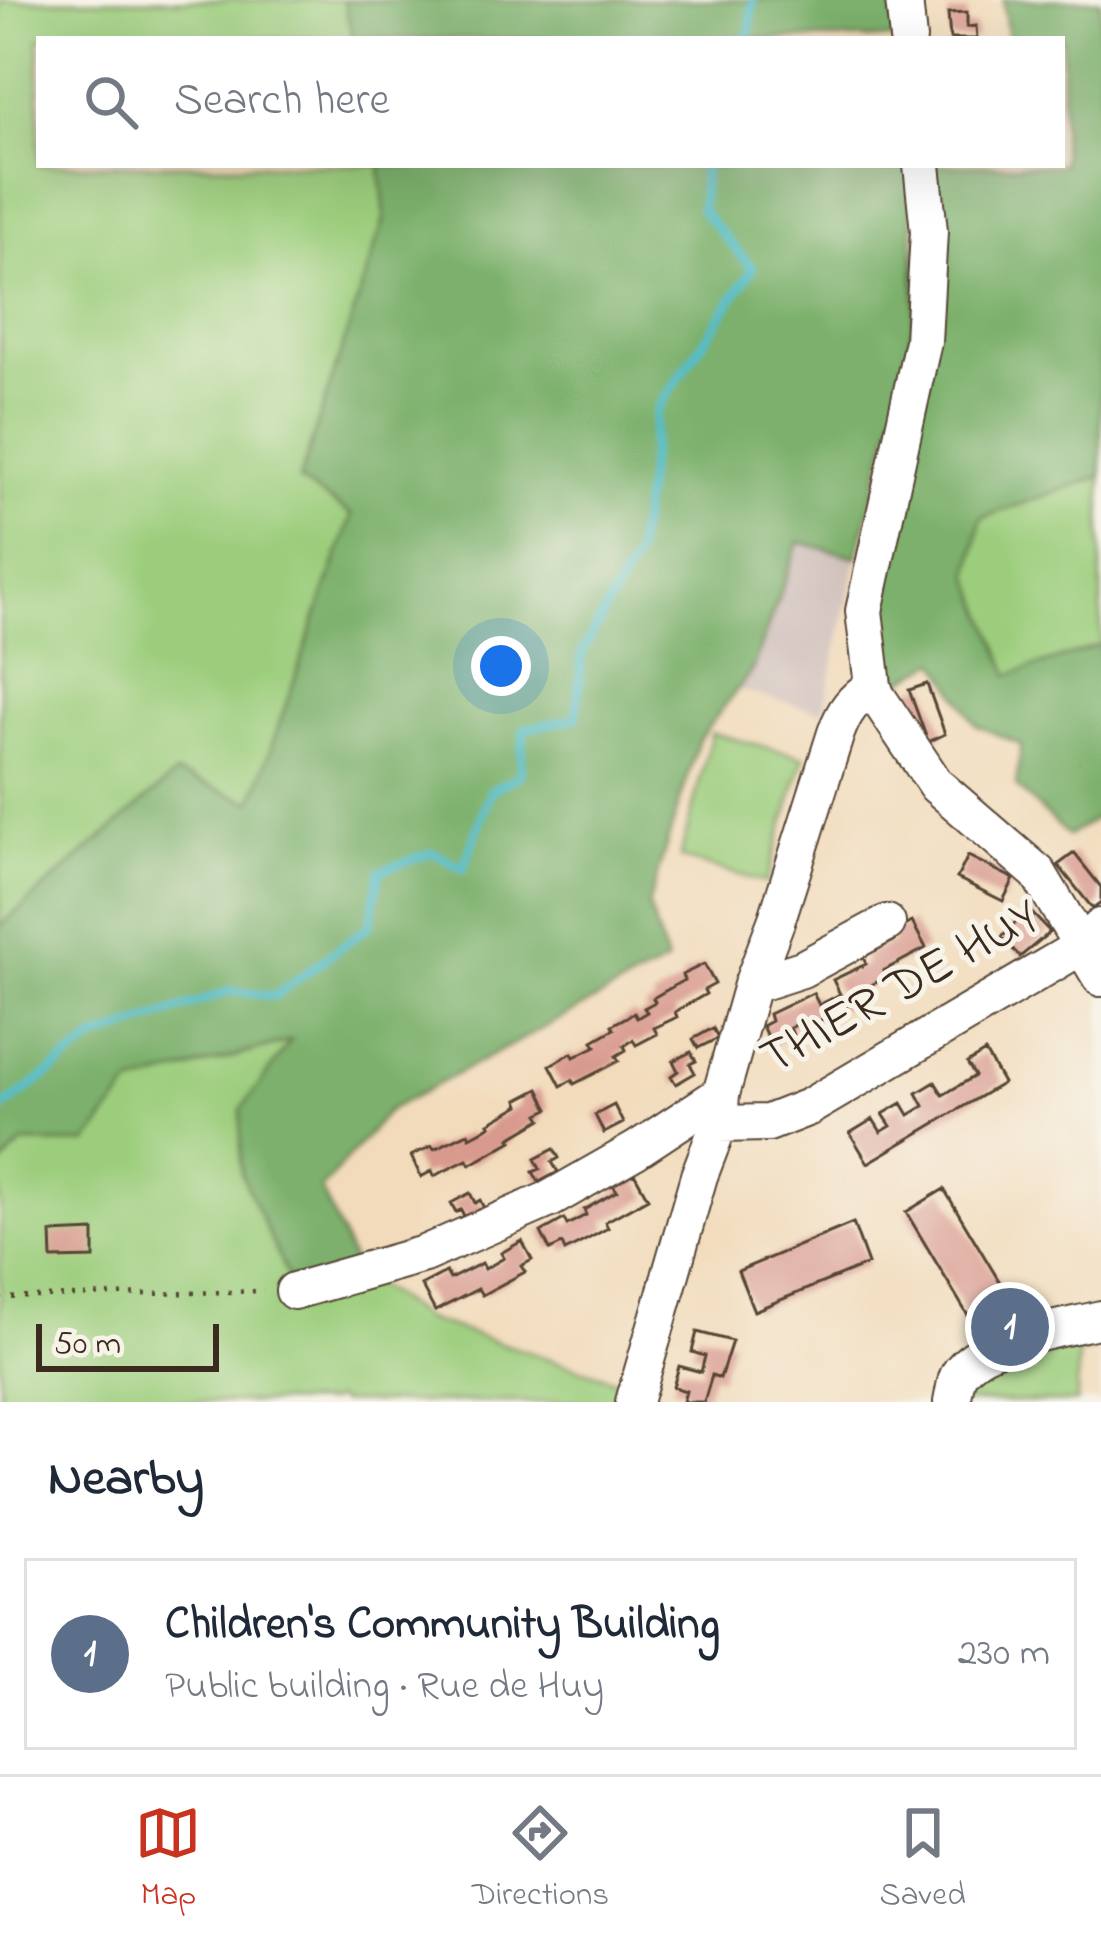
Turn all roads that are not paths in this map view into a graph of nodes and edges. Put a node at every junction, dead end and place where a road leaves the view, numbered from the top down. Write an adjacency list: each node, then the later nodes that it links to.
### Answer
1 (904, 0): 2 (street)
2 (908, 36)
3 (922, 168): 4 (street, THIER DE HUY)
4 (872, 686): 6 (street, THIER DE HUY); 8 (street, THIER DE HUY)
5 (887, 923): 8 (street, THIER DE HUY)
6 (1092, 936): 7 (street); 9 (street, THIER DE HUY)
7 (1101, 978)
8 (752, 985): 9 (street, THIER DE HUY)
9 (720, 1109): 10 (street, THIER DE HUY); 12 (street, THIER DE HUY)
10 (294, 1291)
11 (1101, 1319): 13 (street)
12 (634, 1402)
13 (952, 1402)

